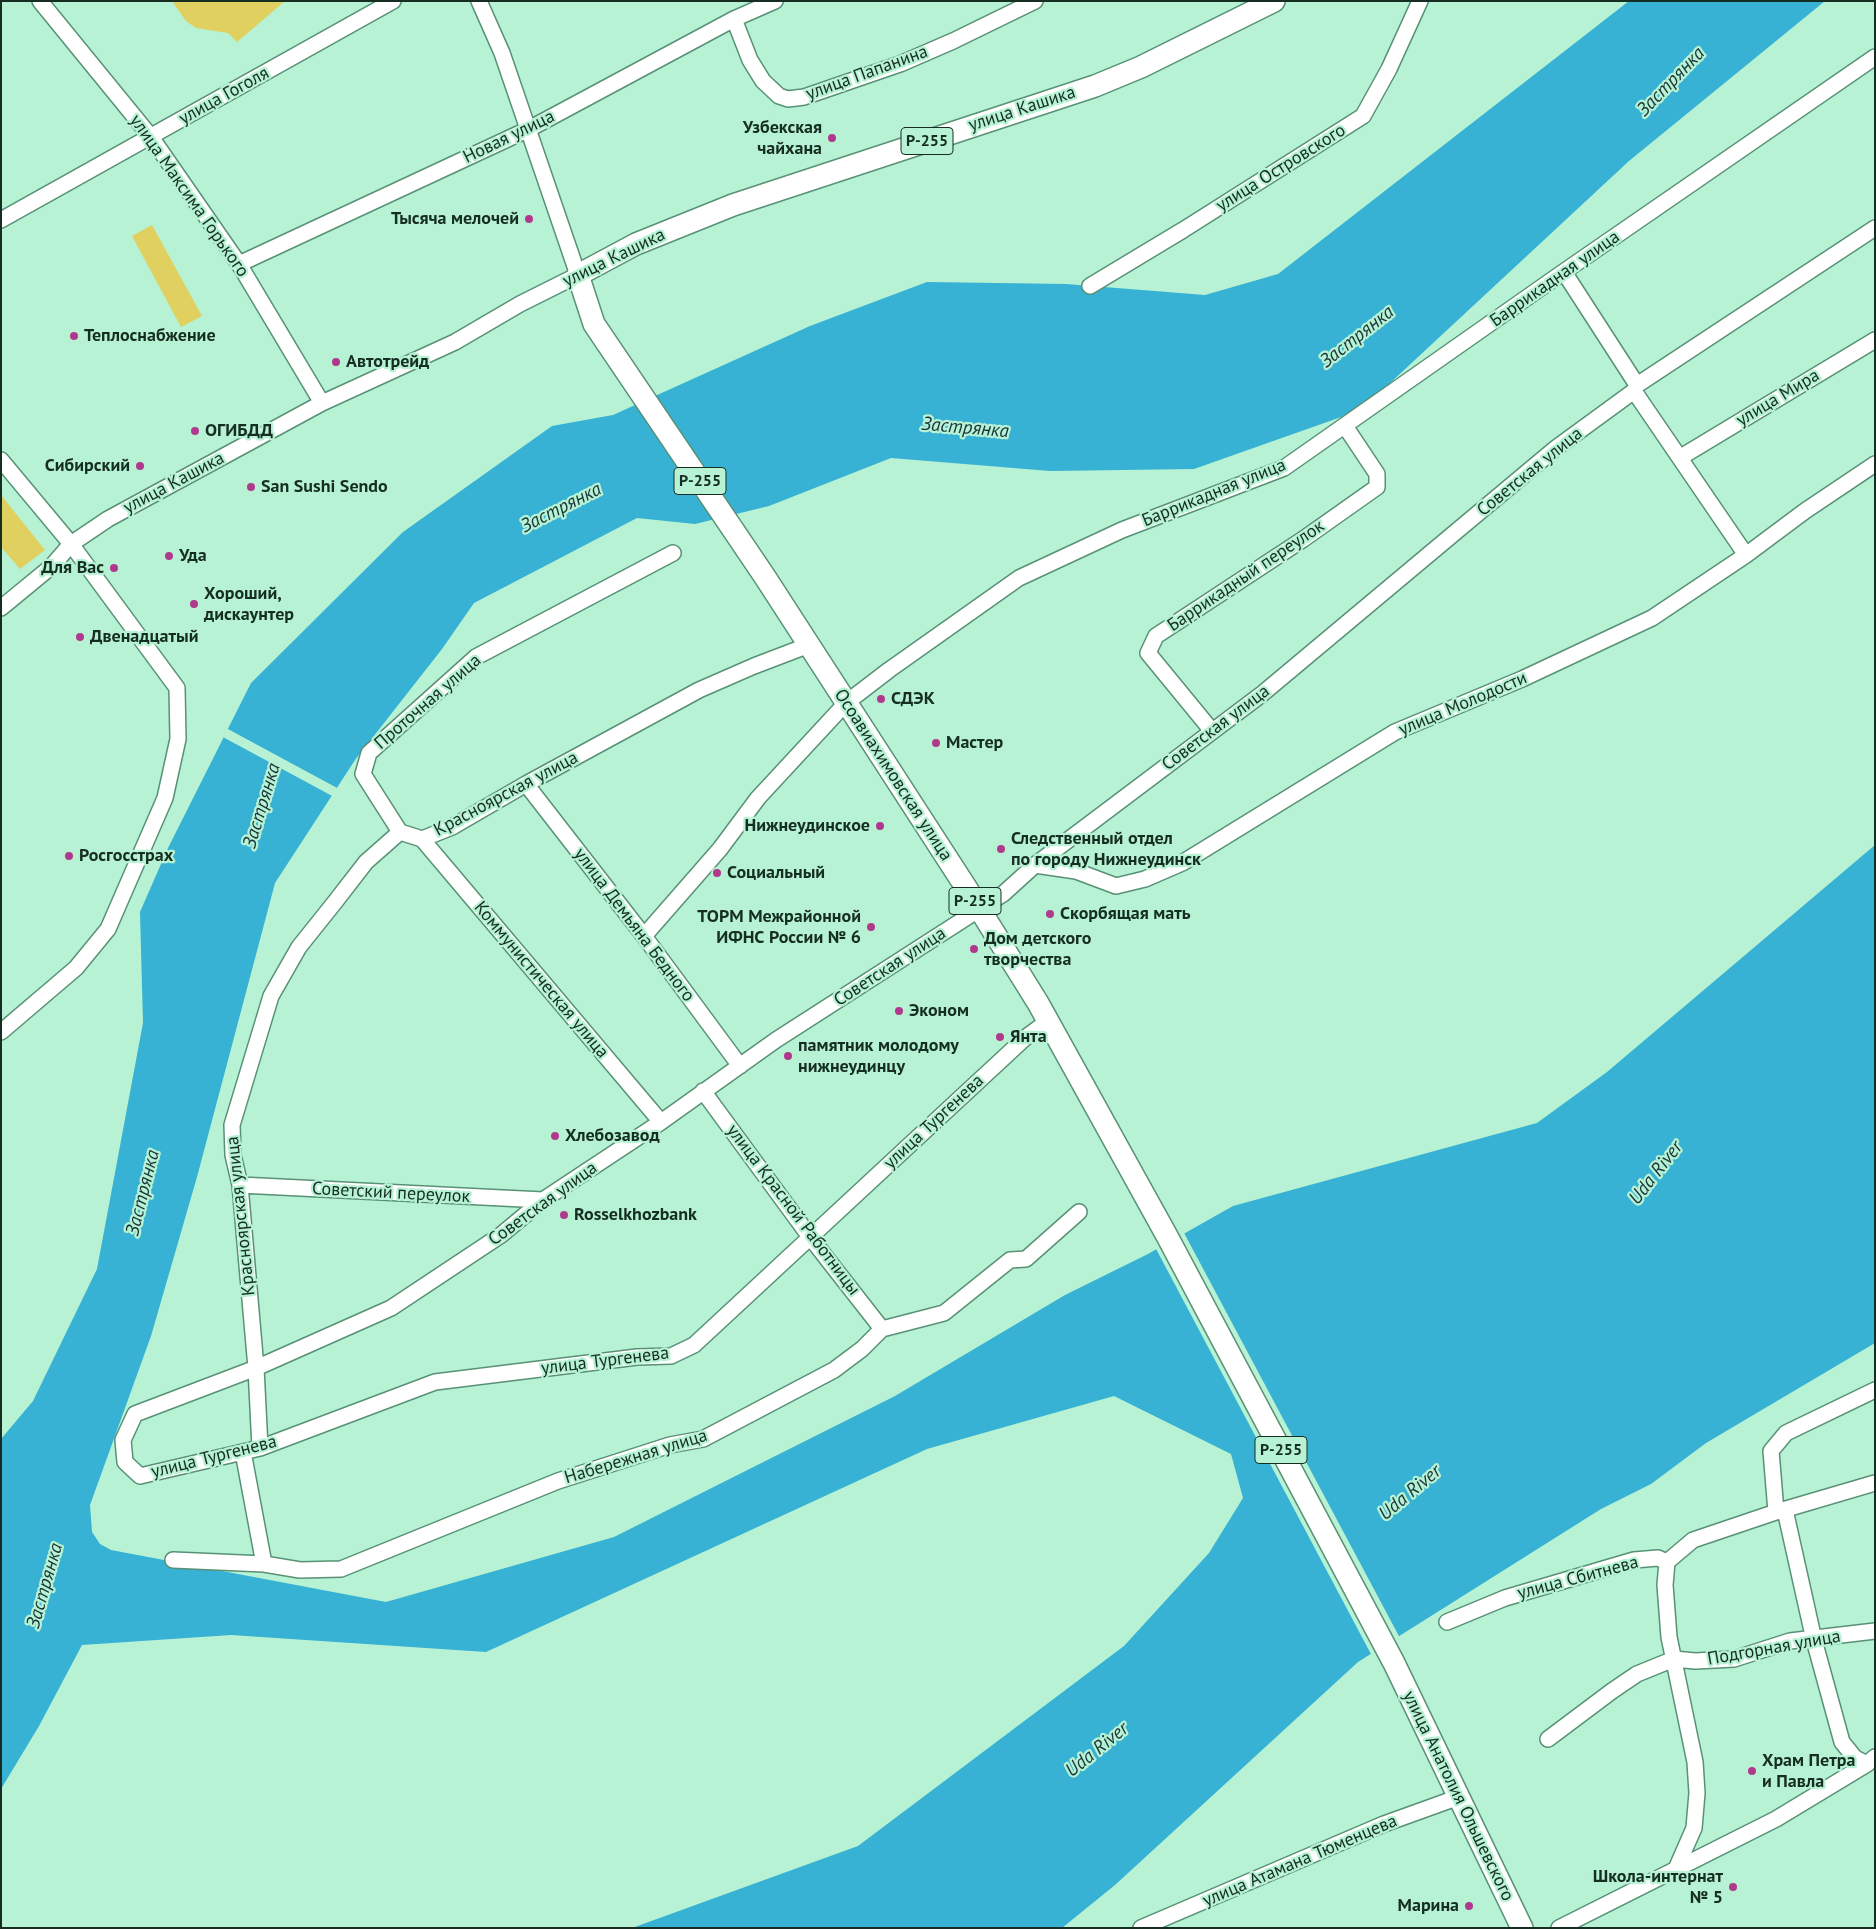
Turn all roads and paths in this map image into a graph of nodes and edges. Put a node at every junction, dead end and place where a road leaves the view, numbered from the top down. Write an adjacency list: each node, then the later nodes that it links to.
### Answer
1 (40, 1): 11 (street, улица Максима Горького)
2 (393, 1): 11 (street, улица Гоголя)
3 (479, 1): 10 (street)
4 (775, 1): 8 (street, Новая улица)
5 (1035, 1): 8 (street, улица Папанина)
6 (1274, 1): 16 (highway, улица Кашика / Р-255)
7 (1420, 1): 17 (street, улица Островского)
8 (734, 19): 10 (street, Новая улица)
9 (1875, 57): 15 (street, Баррикадная улица)
10 (529, 129): 14 (street, Новая улица); 16 (street)
11 (151, 137): 12 (street, улица Гоголя); 14 (street, улица Максима Горького)
12 (1, 220)
13 (1875, 228): 19 (street, Советская улица)
14 (239, 264): 20 (street, улица Максима Горького)
15 (1564, 272): 19 (street); 21 (street, Баррикадная улица)
16 (578, 275): 20 (street, улица Кашика); 29 (highway, Осоавиахимовская улица / Р-255)
17 (1090, 286)
18 (1875, 340): 22 (street, улица Мира)
19 (1635, 388): 22 (street); 31 (street, Советская улица)
20 (322, 403): 25 (street, улица Кашика)
21 (1345, 426): 30 (street, Баррикадная улица); 31 (street, Баррикадный переулок)
22 (1681, 457): 27 (street)
23 (1, 460): 25 (street)
24 (1875, 464): 27 (street, улица Молодости)
25 (71, 544): 28 (street, улица Кашика); 39 (street)
26 (673, 553): 33 (street, Проточная улица)
27 (1746, 555): 35 (street, улица Молодости)
28 (1, 608)
29 (809, 645): 30 (highway, Осоавиахимовская улица / Р-255); 32 (street, Красноярская улица)
30 (846, 703): 36 (highway, Осоавиахимовская улица / Р-255); 37 (street, Баррикадная улица)
31 (1212, 732): 35 (street, Советская улица)
32 (526, 784): 34 (street, Красноярская улица); 37 (street, улица Демьяна Бедного)
33 (400, 832): 34 (street, Красноярская улица); 43 (street, Красноярская улица)
34 (422, 838): 42 (street, Коммунистическая улица)
35 (1035, 865): 36 (street, Советская улица)
36 (980, 909): 38 (highway, Осоавиахимовская улица / Р-255); 40 (street, Советская улица)
37 (644, 936): 40 (street, улица Демьяна Бедного)
38 (1048, 1021): 46 (street, улица Тургенева); 62 (highway, Осоавиахимовская улица / Р-255)
39 (1, 1032)
40 (740, 1066): 41 (street, Советская улица)
41 (704, 1091): 42 (street, Советская улица); 46 (street, улица Красной Работницы)
42 (661, 1122): 44 (street, Советская улица)
43 (240, 1185): 44 (street, Советский переулок); 48 (street, Красноярская улица)
44 (543, 1200): 48 (street, Советская улица)
45 (1079, 1212): 47 (street)
46 (810, 1237): 47 (street, улица Красной Работницы); 50 (street, улица Тургенева)
47 (882, 1329): 57 (street, Набережная улица)
48 (256, 1368): 50 (street, Красноярская улица); 52 (street, Советская улица)
49 (1875, 1390): 54 (street)
50 (260, 1448): 51 (street, улица Тургенева)
51 (244, 1452): 52 (street, улица Тургенева); 57 (street)
52 (140, 1476)
53 (1875, 1483): 54 (street)
54 (1780, 1511): 56 (street); 60 (street)
55 (173, 1560): 57 (street, Набережная улица)
56 (1667, 1562): 58 (street, улица Сбитнева); 61 (street)
57 (264, 1564)
58 (1447, 1622)
59 (1875, 1631): 60 (street, Подгорная улица)
60 (1814, 1640): 61 (street, Подгорная улица); 64 (street)
61 (1674, 1658): 63 (street, Подгорная улица); 66 (street)
62 (1394, 1663): 65 (highway, улица Анатолия Ольшевского / Р-255)
63 (1548, 1739)
64 (1872, 1761): 67 (street)
65 (1459, 1798): 69 (street, улица Атамана Тюменцева); 70 (highway, улица Анатолия Ольшевского / Р-255)
66 (1694, 1828): 67 (street); 68 (street)
67 (1722, 1847): 68 (street)
68 (1676, 1869): 71 (street)
69 (1141, 1928)
70 (1522, 1928)
71 (1560, 1928)

